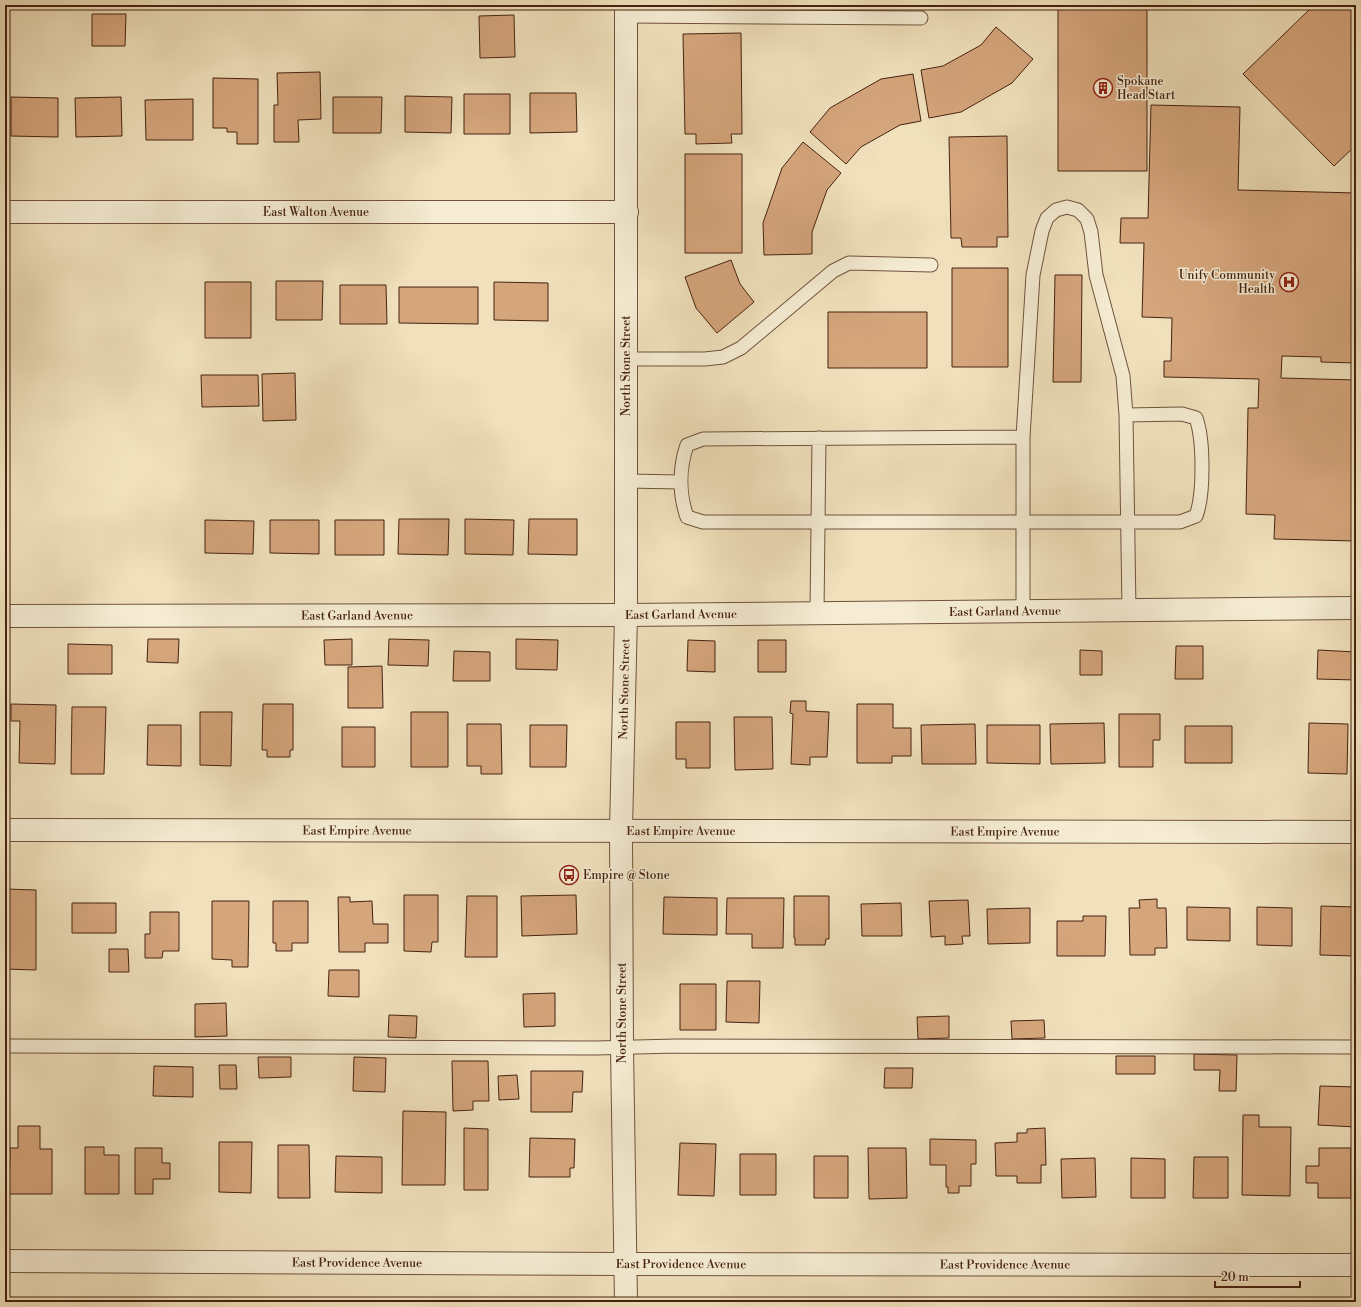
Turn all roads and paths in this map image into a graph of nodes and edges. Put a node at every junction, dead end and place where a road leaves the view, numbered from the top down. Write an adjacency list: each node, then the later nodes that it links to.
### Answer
1 (626, 10): 2 (lane); 4 (street, North Stone Street)
2 (921, 18)
3 (5, 212): 4 (street, East Walton Avenue)
4 (627, 212): 6 (street, North Stone Street)
5 (931, 265): 6 (lane)
6 (626, 358): 10 (street, North Stone Street)
7 (1126, 415): 9 (lane); 14 (lane); 14 (lane)
8 (819, 438): 9 (lane); 11 (lane); 12 (lane)
9 (1023, 438): 13 (lane)
10 (626, 481): 11 (lane); 19 (street, North Stone Street)
11 (681, 482): 12 (lane)
12 (819, 522): 13 (lane); 18 (lane)
13 (1023, 522): 14 (lane); 16 (lane)
14 (1128, 522): 17 (lane)
15 (1356, 608): 17 (street, East Garland Avenue)
16 (1023, 610): 17 (street, East Garland Avenue); 18 (street, East Garland Avenue)
17 (1129, 610)
18 (817, 612): 19 (street, East Garland Avenue)
19 (626, 615): 20 (street, East Garland Avenue); 22 (street, North Stone Street)
20 (5, 616)
21 (5, 830): 22 (street, East Empire Avenue)
22 (621, 830): 23 (street, East Empire Avenue); 26 (street, North Stone Street)
23 (1356, 832)
24 (5, 1046): 26 (lane)
25 (1356, 1046): 26 (lane)
26 (622, 1048): 28 (street, North Stone Street)
27 (5, 1261): 28 (street, East Providence Avenue)
28 (625, 1264): 29 (street, East Providence Avenue); 30 (street, North Stone Street)
29 (1356, 1265)
30 (626, 1302)

